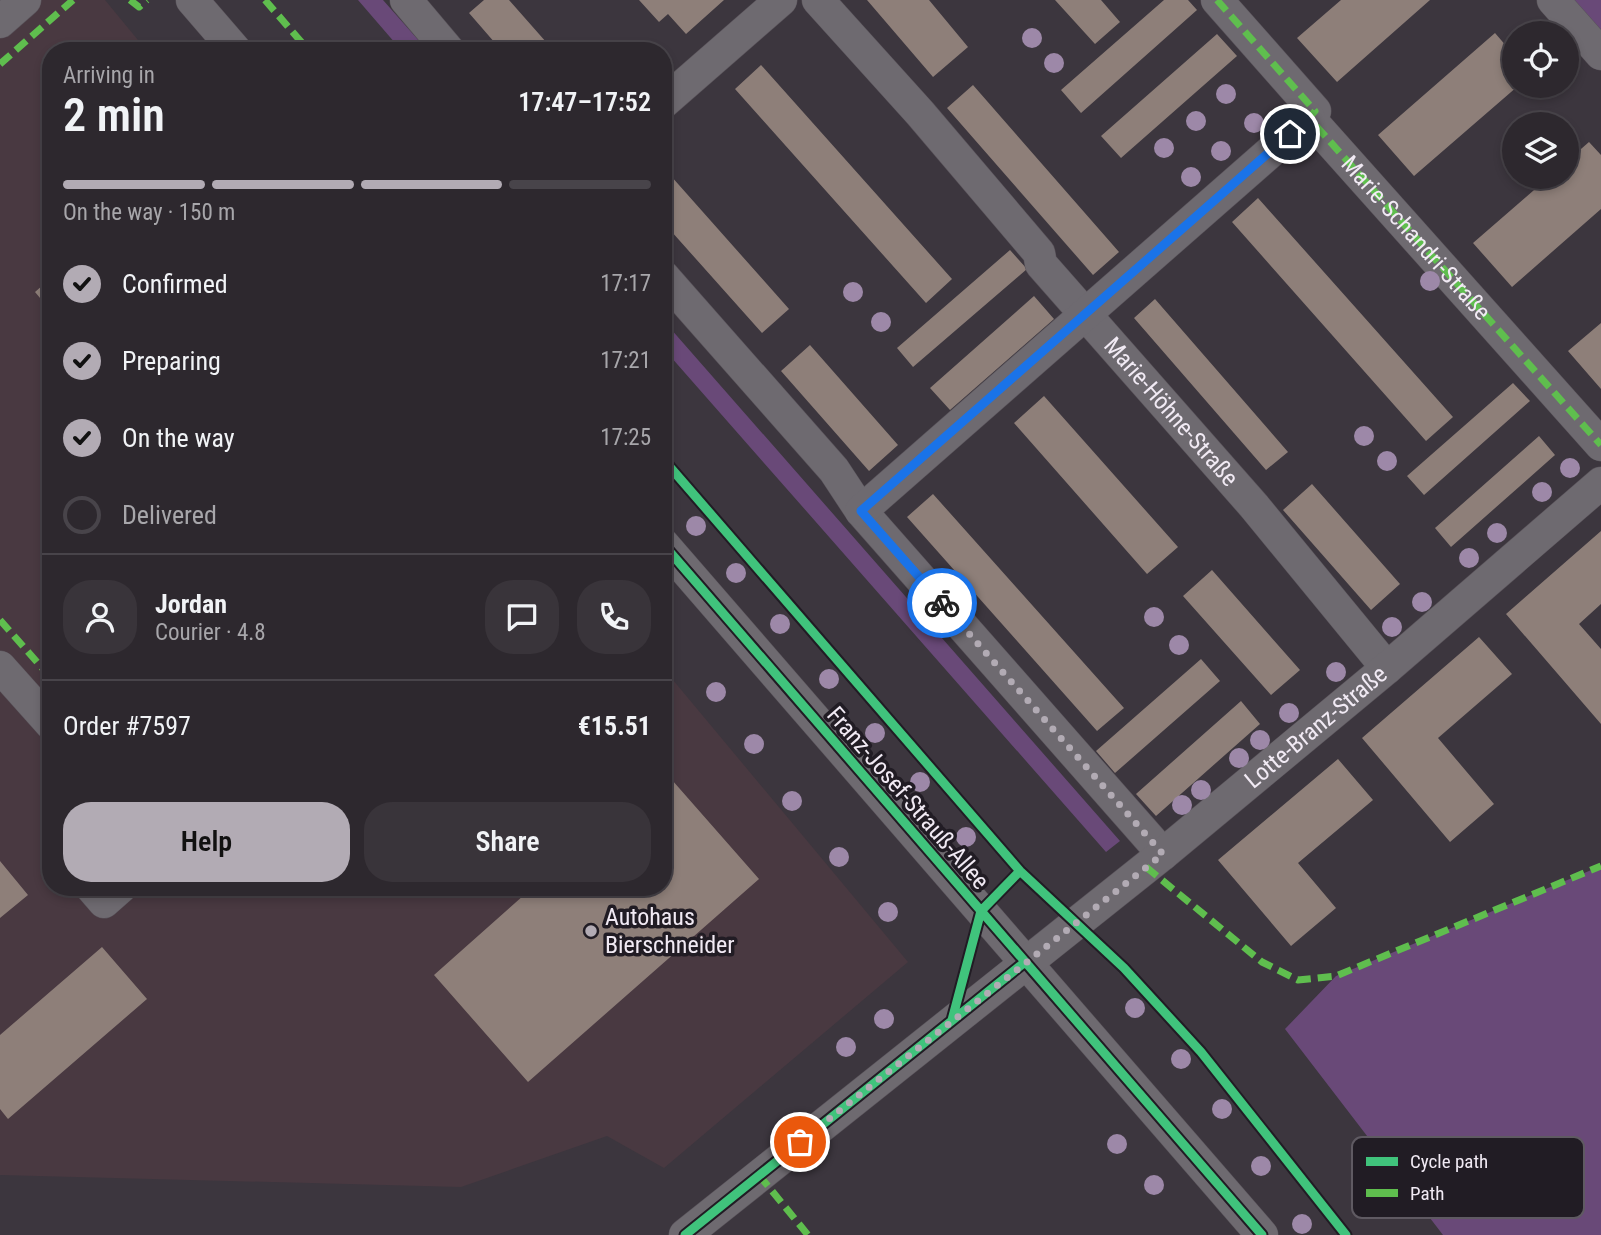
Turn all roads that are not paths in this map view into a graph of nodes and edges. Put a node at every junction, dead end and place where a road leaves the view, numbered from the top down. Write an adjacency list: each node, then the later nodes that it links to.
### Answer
1 (25, 0): 8 (street)
2 (192, 0): 9 (street)
3 (406, 0): 10 (street)
4 (781, 0): 12 (street)
5 (818, 0): 15 (street, Marie-Höhne-Straße)
6 (1217, 0): 13 (street, Marie-Schandri-Straße)
7 (1553, 0): 11 (street)
8 (0, 22)
9 (228, 42)
10 (441, 42)
11 (1601, 54)
12 (672, 95)
13 (1309, 118): 15 (street); 16 (street, Marie-Schandri-Straße)
14 (672, 286): 18 (street)
15 (1085, 314): 18 (street); 21 (street, Marie-Höhne-Straße)
16 (1601, 445)
17 (1601, 483): 21 (street, Lotte-Branz-Straße)
18 (861, 511): 23 (street)
19 (672, 554): 24 (street, Franz-Josef-Strauß-Allee)
20 (0, 667): 22 (street)
21 (1387, 668): 23 (street, Lotte-Branz-Straße)
22 (42, 714)
23 (1163, 854): 24 (street, Lotte-Branz-Straße)
24 (1025, 962): 25 (street, Lotte-Branz-Straße); 26 (street, Franz-Josef-Strauß-Allee)
25 (685, 1235)
26 (1262, 1235)

